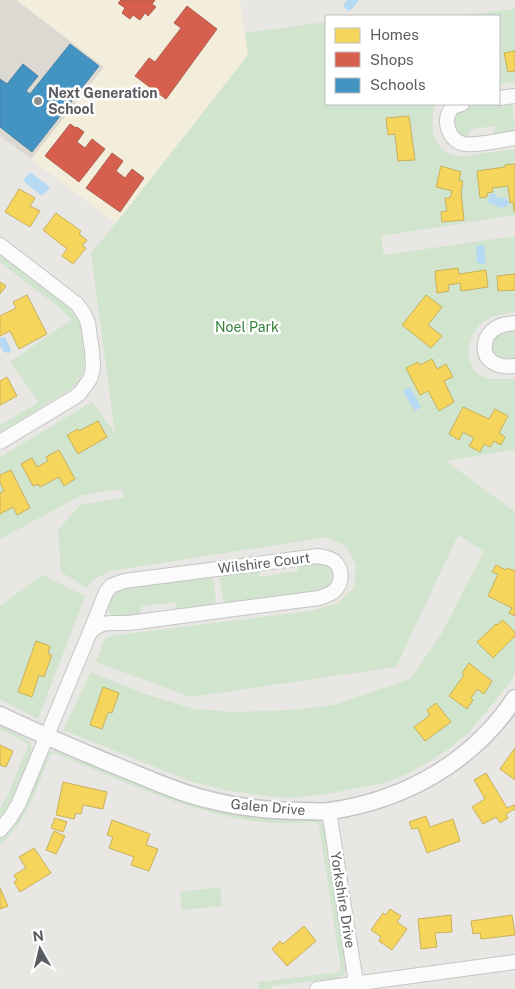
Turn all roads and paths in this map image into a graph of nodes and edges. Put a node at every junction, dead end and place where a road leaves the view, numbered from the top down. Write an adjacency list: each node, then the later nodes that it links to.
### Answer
1 (515, 96): 2 (street)
2 (500, 98)
3 (459, 105): 4 (street)
4 (515, 138)
5 (0, 245): 8 (street)
6 (515, 323): 7 (street)
7 (515, 366)
8 (0, 442)
9 (90, 632): 9 (street, Wilshire Court); 12 (street, Wilshire Court)
10 (515, 698): 13 (street, Galen Drive)
11 (0, 715): 12 (street, Galen Drive)
12 (47, 737): 13 (street, Galen Drive); 14 (street, Wilshire Court)
13 (329, 811): 16 (street, Yorkshire Drive)
14 (0, 830)
15 (515, 962): 16 (street)
16 (356, 986): 17 (street)
17 (317, 989)

